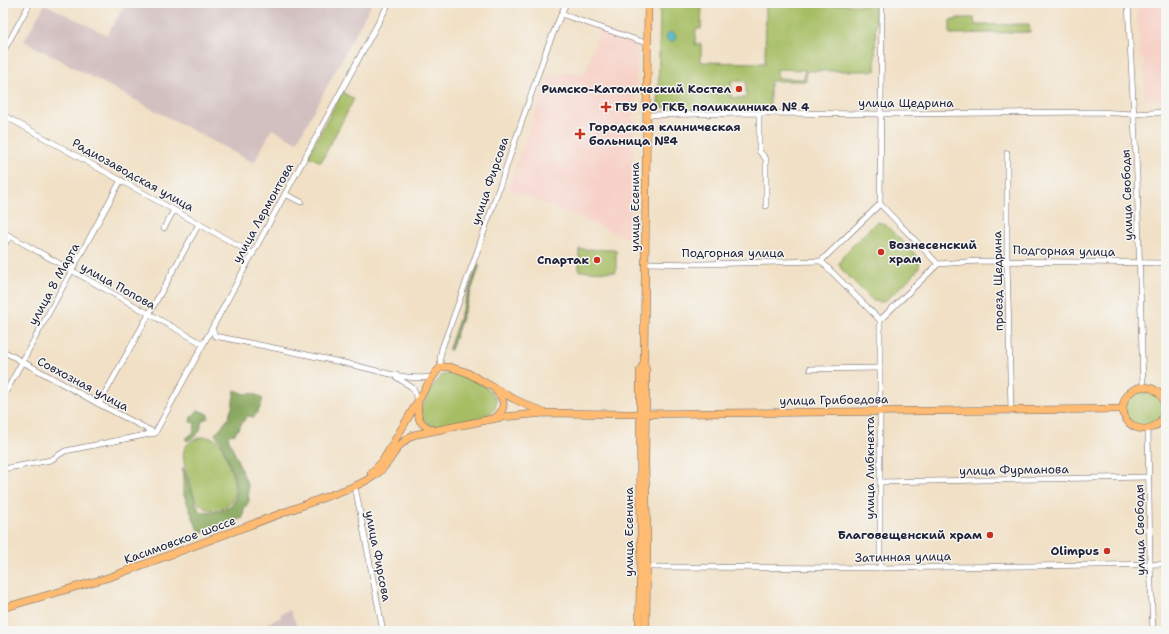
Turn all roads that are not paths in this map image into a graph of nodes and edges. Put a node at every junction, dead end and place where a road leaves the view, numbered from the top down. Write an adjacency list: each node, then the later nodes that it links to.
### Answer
1 (30, 3): 9 (street)
2 (389, 3): 18 (street, улица Лермонтова)
3 (566, 3): 7 (street, улица Фирсова)
4 (648, 3): 8 (main road, улица Есенина)
5 (882, 3): 12 (street)
6 (1128, 3): 13 (street, улица Свободы)
7 (561, 14): 8 (street); 42 (street, улица Фирсова)
8 (648, 41): 15 (main road, улица Есенина)
9 (3, 52)
10 (1166, 112): 13 (street, улица Щедрина)
11 (759, 113): 12 (street, улица Щедрина); 15 (street, улица Щедрина); 21 (street)
12 (881, 114): 13 (street, улица Щедрина); 20 (street)
13 (1133, 114): 31 (street, улица Свободы)
14 (3, 115): 17 (street, Радиозаводская улица)
15 (647, 115): 32 (main road, улица Есенина)
16 (1007, 153): 30 (street, проезд Щедрина)
17 (121, 180): 22 (street, Радиозаводская улица); 35 (street, улица 8 Марта)
18 (285, 194): 19 (street); 28 (street, улица Лермонтова)
19 (301, 202)
20 (880, 204): 29 (street); 34 (street)
21 (766, 206)
22 (174, 210): 23 (street, Радиозаводская улица); 24 (street)
23 (199, 224): 28 (street, Радиозаводская улица); 36 (street)
24 (164, 228)
25 (3, 232): 26 (street, улица Попова)
26 (10, 236): 27 (street); 35 (street, улица Попова)
27 (3, 247)
28 (253, 254): 38 (street, улица Лермонтова)
29 (821, 261): 32 (street, Подгорная улица); 37 (street)
30 (1008, 261): 31 (street, Подгорная улица); 34 (street, Подгорная улица); 56 (street, проезд Щедрина)
31 (1140, 262): 33 (street, Подгорная улица); 48 (street, улица Свободы)
32 (646, 263): 59 (main road, улица Есенина)
33 (1166, 263)
34 (938, 264): 37 (street)
35 (72, 272): 36 (street, улица Попова); 41 (street, улица 8 Марта)
36 (149, 314): 39 (street, улица Попова); 52 (street)
37 (880, 320): 43 (street, улица Либкнехта)
38 (212, 328): 39 (street, улица Лермонтова); 45 (street)
39 (203, 344): 62 (street, улица Лермонтова)
40 (3, 351): 41 (street, Совхозная улица)
41 (22, 362): 49 (street, улица 8 Марта); 52 (street, Совхозная улица)
42 (441, 367): 46 (main road, Касимовское шоссе); 47 (main road)
43 (880, 368): 44 (street); 55 (street, улица Либкнехта)
44 (810, 369)
45 (393, 375): 46 (street); 51 (street)
46 (433, 377): 51 (main road, Касимовское шоссе)
47 (490, 385): 50 (main road); 57 (main road)
48 (1143, 387): 53 (main road); 54 (main road)
49 (3, 397)
50 (514, 399): 57 (main road); 58 (main road)
51 (418, 401): 61 (main road); 66 (main road, Касимовское шоссе)
52 (99, 404): 62 (street, Совхозная улица)
53 (1166, 408): 60 (main road)
54 (1123, 409): 56 (main road, улица Грибоедова); 60 (main road)
55 (880, 410): 56 (main road, улица Грибоедова); 59 (main road, улица Грибоедова); 65 (street, улица Либкнехта)
56 (1011, 410)
57 (503, 413): 58 (main road); 61 (main road, Касимовское шоссе)
58 (544, 413): 59 (main road, улица Грибоедова)
59 (643, 414): 69 (main road, улица Есенина)
60 (1148, 429): 64 (street, улица Свободы)
61 (436, 430): 66 (main road, Касимовское шоссе)
62 (155, 433): 63 (street)
63 (3, 469)
64 (1149, 477): 65 (street, улица Фурманова); 67 (street, улица Свободы)
65 (880, 482): 70 (street, улица Либкнехта)
66 (358, 484): 71 (main road, Касимовское шоссе); 72 (street, улица Фирсова)
67 (1150, 564): 68 (street, Затинная улица); 70 (street, Затинная улица); 75 (street, улица Свободы)
68 (1166, 564)
69 (644, 567): 70 (street, Затинная улица); 73 (main road, улица Есенина); 74 (main road, улица Есенина)
70 (880, 568)
71 (3, 608)
72 (383, 631)
73 (640, 631)
74 (646, 631)
75 (1153, 631)

